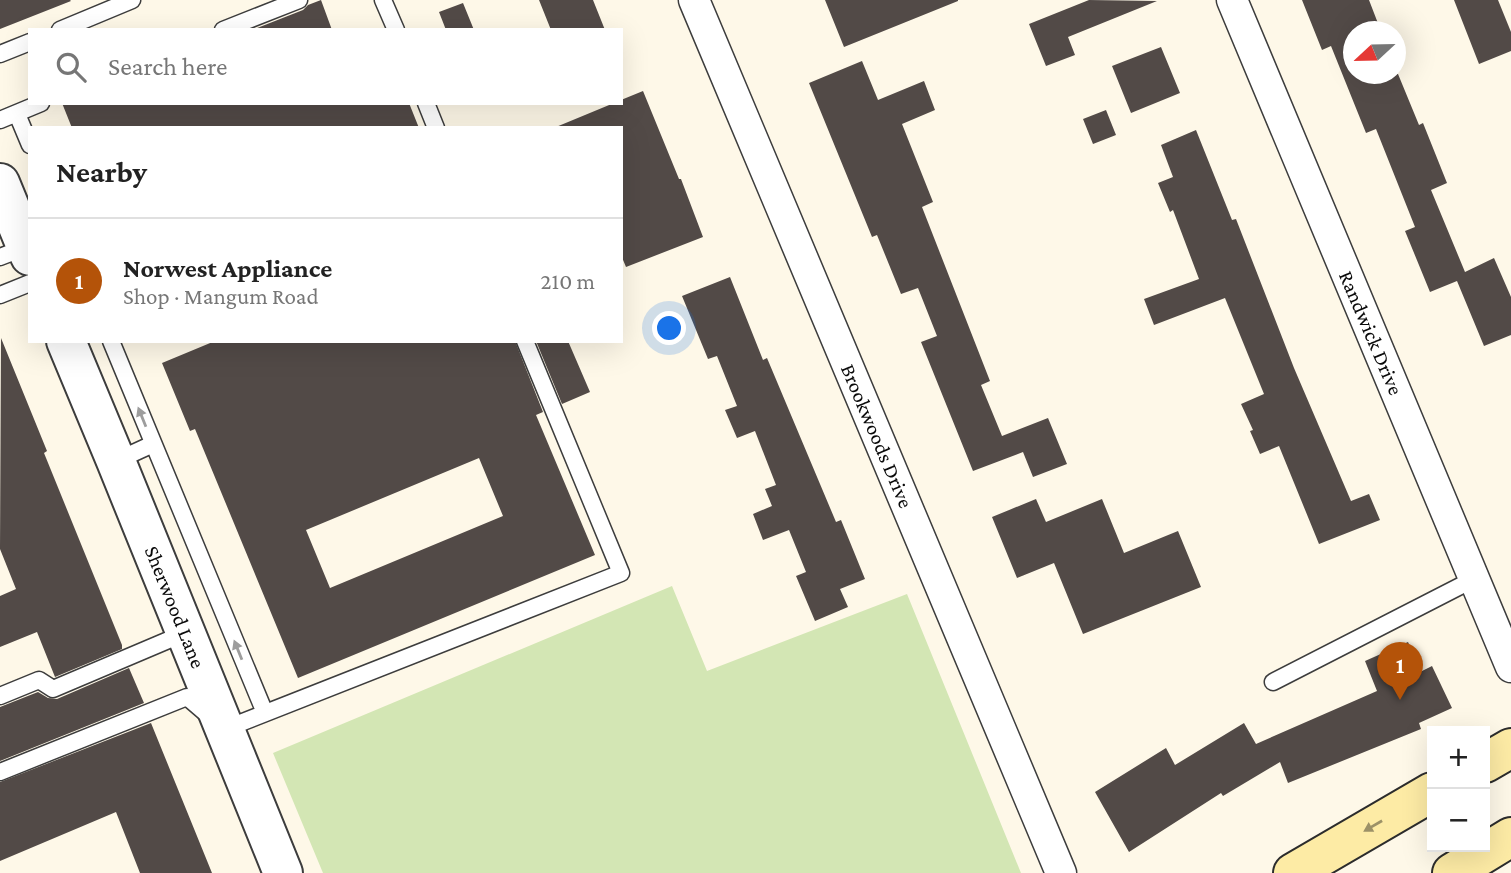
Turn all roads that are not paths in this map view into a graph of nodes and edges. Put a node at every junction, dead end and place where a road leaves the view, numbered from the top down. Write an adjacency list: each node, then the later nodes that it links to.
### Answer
1 (132, 0): 6 (lane)
2 (299, 0): 7 (lane)
3 (383, 0): 8 (lane)
4 (694, 0): 38 (street, Brookwoods Drive)
5 (1232, 0): 25 (street, Randwick Drive)
6 (65, 28)
7 (228, 28)
8 (395, 28)
9 (28, 43): 10 (lane)
10 (0, 54)
11 (37, 105): 13 (lane)
12 (427, 105): 15 (lane)
13 (17, 114): 14 (lane); 16 (lane)
14 (0, 120)
15 (435, 126)
16 (28, 140)
17 (0, 183): 18 (street)
18 (21, 261): 19 (lane)
19 (0, 295)
20 (67, 343): 24 (street, Sherwood Lane)
21 (112, 343): 23 (lane, one-way to 21)
22 (526, 343): 30 (lane)
23 (153, 444): 24 (lane); 30 (lane, one-way to 23)
24 (116, 461): 26 (street, Sherwood Lane)
25 (1474, 579): 27 (street, Randwick Drive); 28 (lane)
26 (185, 633): 29 (lane); 31 (street, Sherwood Lane)
27 (1511, 667)
28 (1273, 682)
29 (0, 695)
30 (265, 713): 31 (lane)
31 (224, 729): 34 (lane); 37 (street, Sherwood Lane)
32 (1511, 748): 33 (main road)
33 (1490, 759)
34 (0, 772)
35 (1427, 795): 39 (main road, one-way to 39)
36 (1511, 837): 40 (main road)
37 (283, 873)
38 (1061, 873)
39 (1293, 873)
40 (1452, 873)

